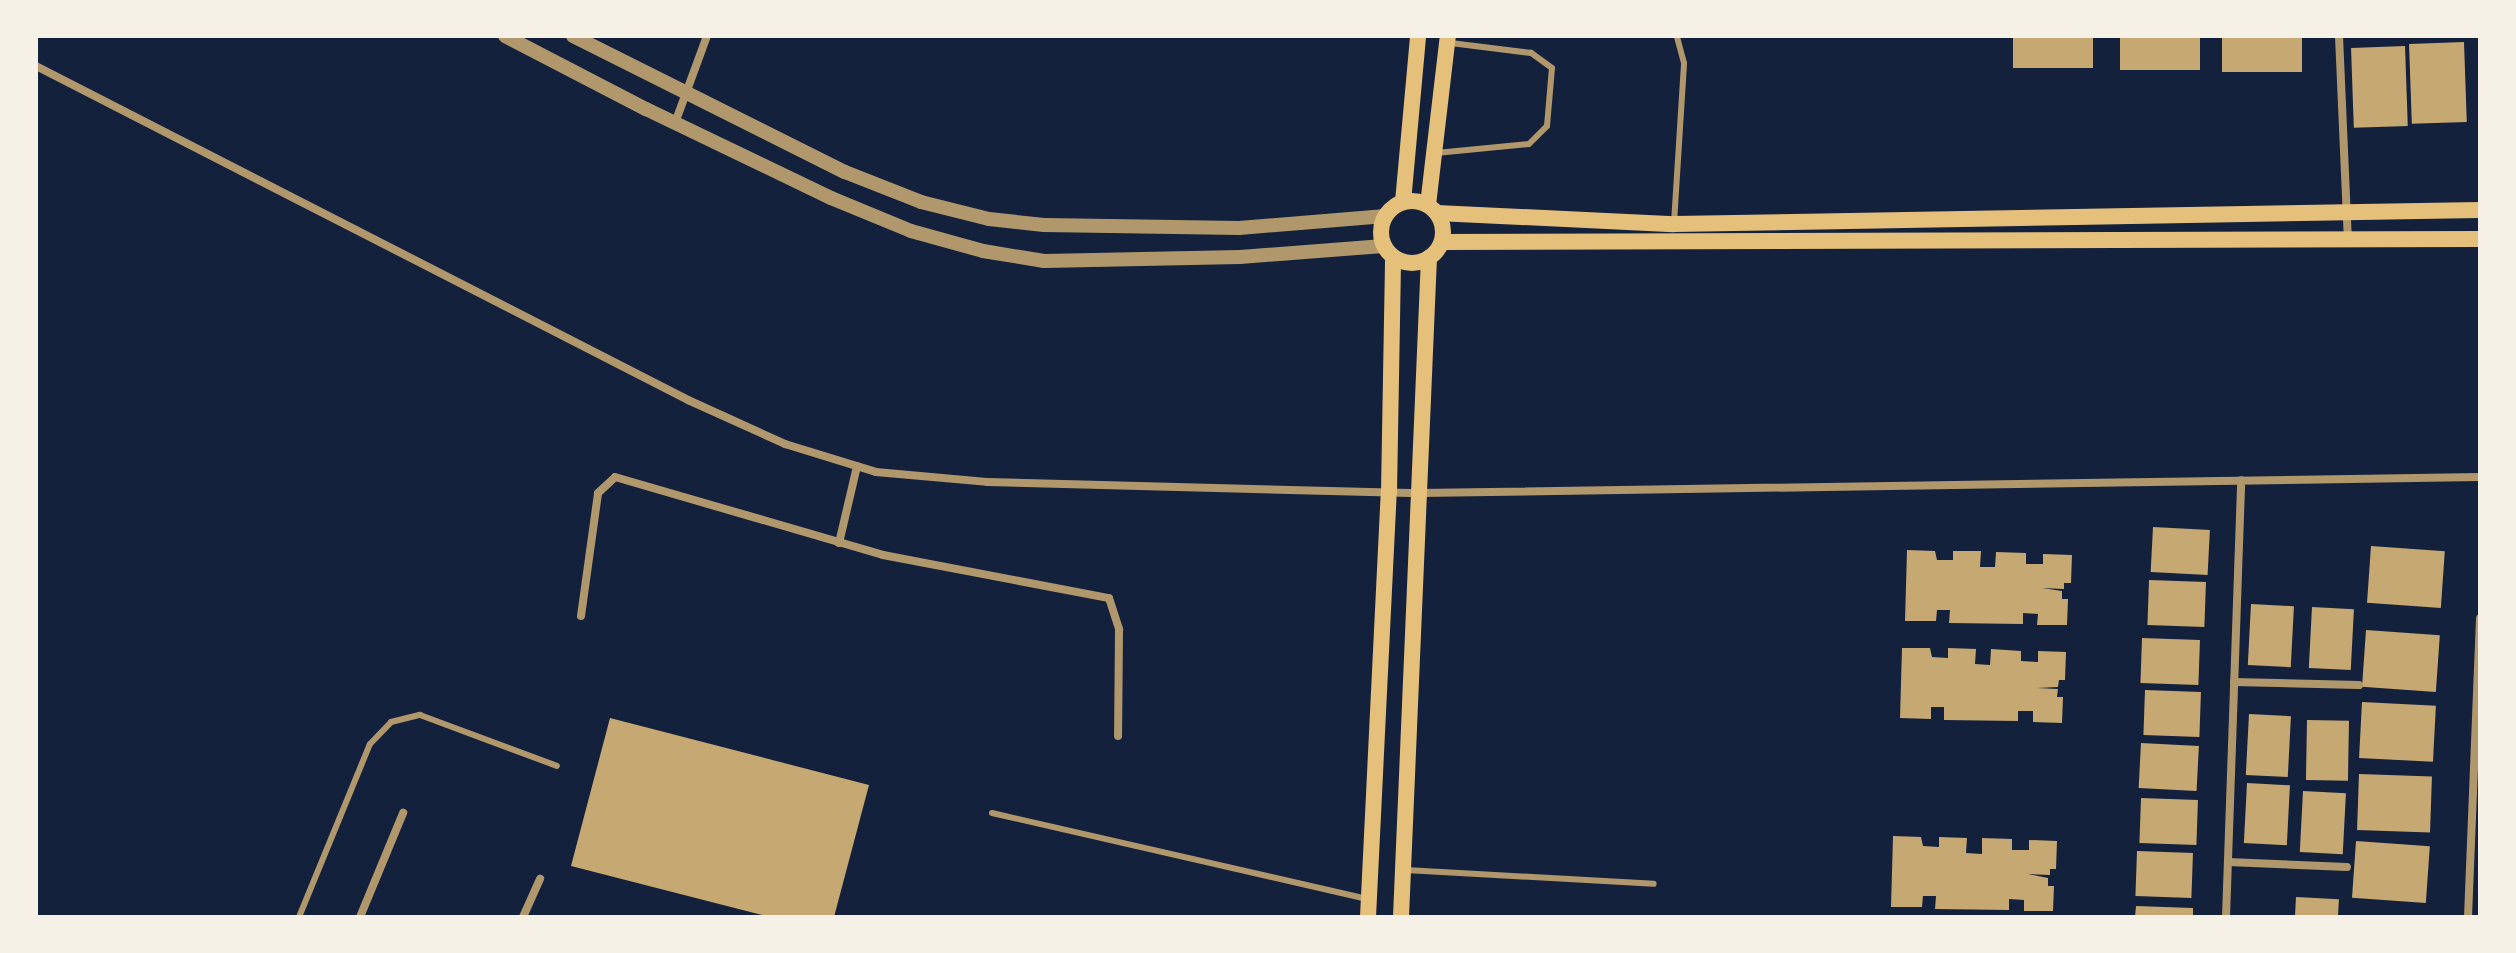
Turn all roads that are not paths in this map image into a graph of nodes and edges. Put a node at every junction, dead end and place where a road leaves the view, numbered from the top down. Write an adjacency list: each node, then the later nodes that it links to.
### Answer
1 (505, 36): 10 (street)
2 (573, 36): 9 (street)
3 (707, 36): 9 (street)
4 (1418, 36): 12 (main road)
5 (1677, 36): 17 (lane)
6 (2339, 36): 15 (street)
7 (1447, 39): 11 (main road); 11 (lane)
8 (36, 66): 23 (street)
9 (686, 94): 10 (street); 16 (street)
10 (675, 123): 21 (street)
11 (1434, 153): 13 (main road)
12 (1403, 202): 13 (main road); 16 (main road)
13 (1432, 209): 17 (main road); 20 (main road)
14 (2480, 210): 15 (main road)
15 (2347, 211): 17 (main road); 19 (street)
16 (1386, 216): 21 (main road)
17 (1674, 224)
18 (2480, 239): 19 (main road)
19 (2348, 240): 20 (main road)
20 (1443, 242): 22 (main road)
21 (1389, 252): 22 (main road); 26 (main road)
22 (1429, 258): 27 (main road)
23 (857, 466): 26 (street); 28 (street)
24 (2480, 477): 25 (street)
25 (2241, 480): 27 (street); 31 (street)
26 (1389, 492): 27 (street); 44 (main road)
27 (1420, 493): 41 (main road)
28 (839, 543): 29 (street); 33 (street)
29 (581, 616)
30 (2480, 618): 37 (street)
31 (2234, 682): 32 (street); 39 (street)
32 (2359, 685)
33 (1118, 736)
34 (557, 766): 45 (lane)
35 (403, 813): 46 (street)
36 (992, 813): 44 (lane)
37 (2469, 833): 38 (street); 50 (street)
38 (2480, 834)
39 (2228, 862): 40 (street); 49 (street)
40 (2347, 867)
41 (1403, 870): 43 (lane); 48 (main road)
42 (540, 879): 47 (street)
43 (1654, 884)
44 (1368, 908)
45 (299, 917)
46 (360, 917)
47 (523, 917)
48 (1401, 917)
49 (2226, 917)
50 (2468, 917)

